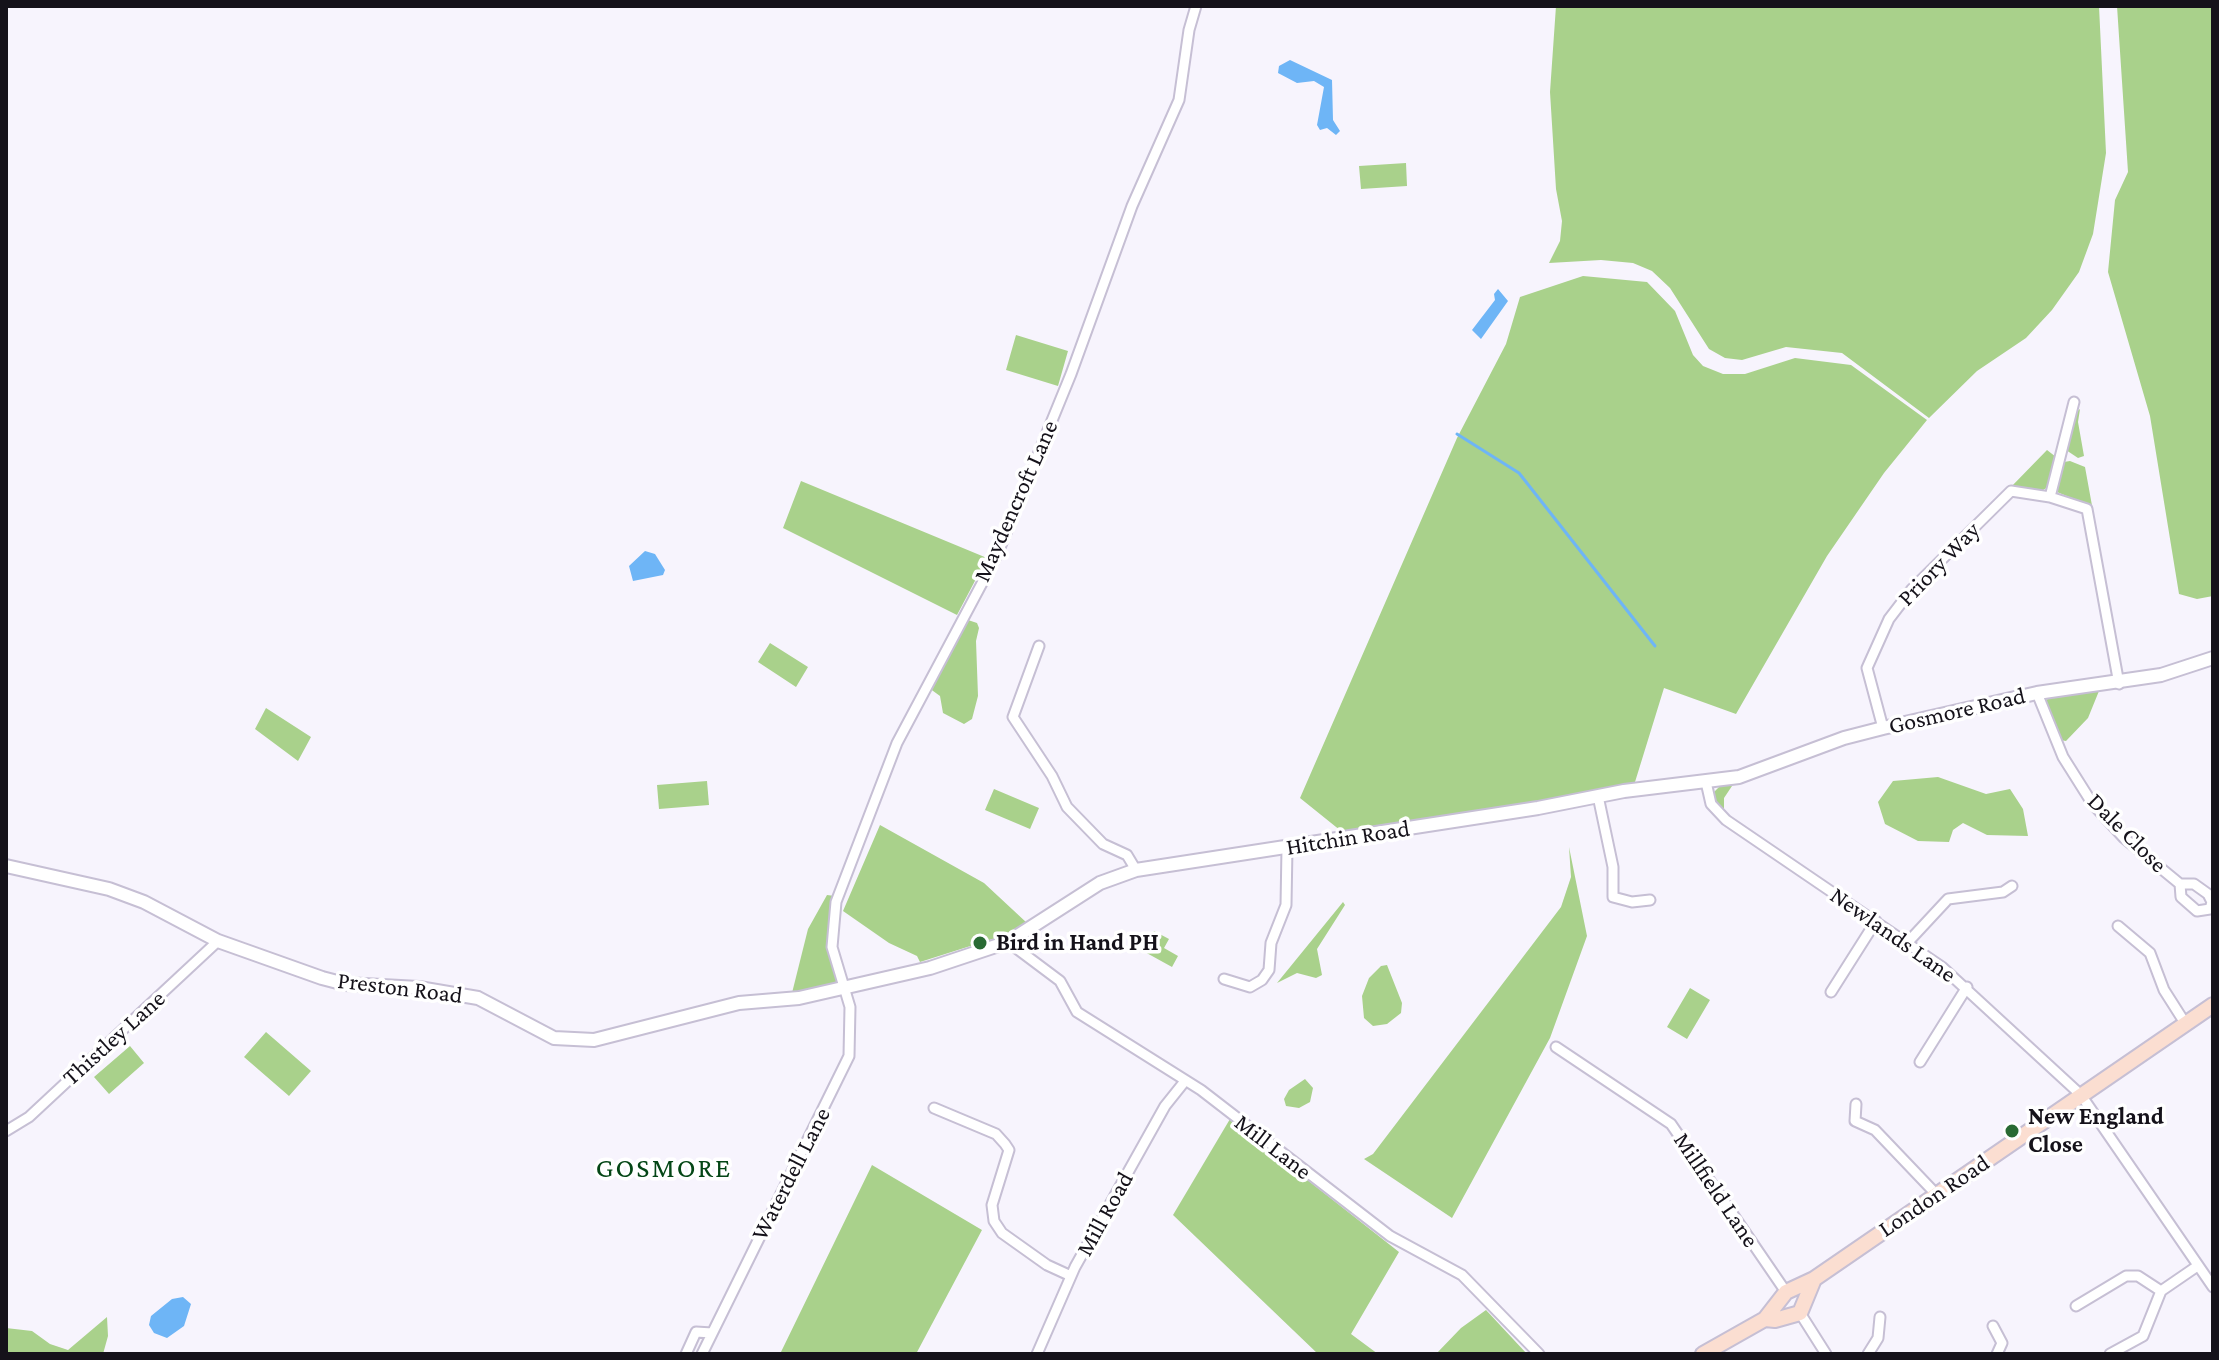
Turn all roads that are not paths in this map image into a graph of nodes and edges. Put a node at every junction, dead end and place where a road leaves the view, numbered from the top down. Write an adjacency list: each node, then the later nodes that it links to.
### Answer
1 (1196, 6): 24 (street, Maydencroft Lane)
2 (2074, 402): 3 (street)
3 (2050, 497): 6 (street, Priory Way); 8 (street, Priory Way)
4 (1039, 646): 13 (street)
5 (2213, 658): 6 (street, Gosmore Road)
6 (2119, 684): 7 (street, Gosmore Road)
7 (2037, 693): 8 (street, Gosmore Road); 14 (street, Dale Close)
8 (1883, 728): 9 (street, Gosmore Road)
9 (1706, 782): 10 (street, Hitchin Road); 17 (street, Newlands Lane)
10 (1598, 796): 11 (street, Hitchin Road); 16 (street)
11 (1287, 848): 13 (street, Hitchin Road); 22 (street)
12 (6, 866): 19 (street, Preston Road)
13 (1136, 870): 20 (street, Hitchin Road)
14 (2180, 884)
15 (2012, 886): 21 (street)
16 (1650, 900)
17 (1876, 921): 21 (street, Newlands Lane); 25 (street)
18 (2118, 926): 27 (street)
19 (218, 941): 24 (street, Preston Road); 34 (street, Thistley Lane)
20 (1008, 942): 24 (street, Preston Road); 30 (street, Mill Lane)
21 (1908, 942): 23 (street, Newlands Lane)
22 (1224, 979)
23 (1967, 987): 29 (street); 31 (street, Newlands Lane)
24 (846, 988): 44 (street, Waterdell Lane)
25 (1831, 992)
26 (2213, 1005): 27 (main road, London Road)
27 (2185, 1023): 31 (main road, London Road)
28 (1556, 1047): 40 (street, Millfield Lane)
29 (1920, 1062)
30 (1185, 1081): 37 (street, Mill Road); 48 (street, Mill Lane)
31 (2081, 1095): 35 (main road, London Road); 36 (street, Newlands Lane)
32 (1856, 1104): 35 (street)
33 (934, 1108): 37 (street)
34 (6, 1131)
35 (1937, 1195): 40 (main road, London Road)
36 (2196, 1267): 38 (street, Newlands Lane); 39 (street)
37 (1071, 1276): 47 (street, Mill Road)
38 (2213, 1287)
39 (2161, 1291): 41 (street); 53 (street)
40 (1792, 1302): 49 (main road, London Road); 50 (street, Millfield Lane)
41 (2076, 1306)
42 (1880, 1317): 51 (street)
43 (1993, 1326): 52 (street)
44 (712, 1333): 45 (street); 46 (street, Waterdell Lane)
45 (686, 1354)
46 (702, 1354)
47 (1037, 1354)
48 (1539, 1354)
49 (1703, 1354)
50 (1826, 1354)
51 (1868, 1354)
52 (1997, 1354)
53 (2110, 1354)

